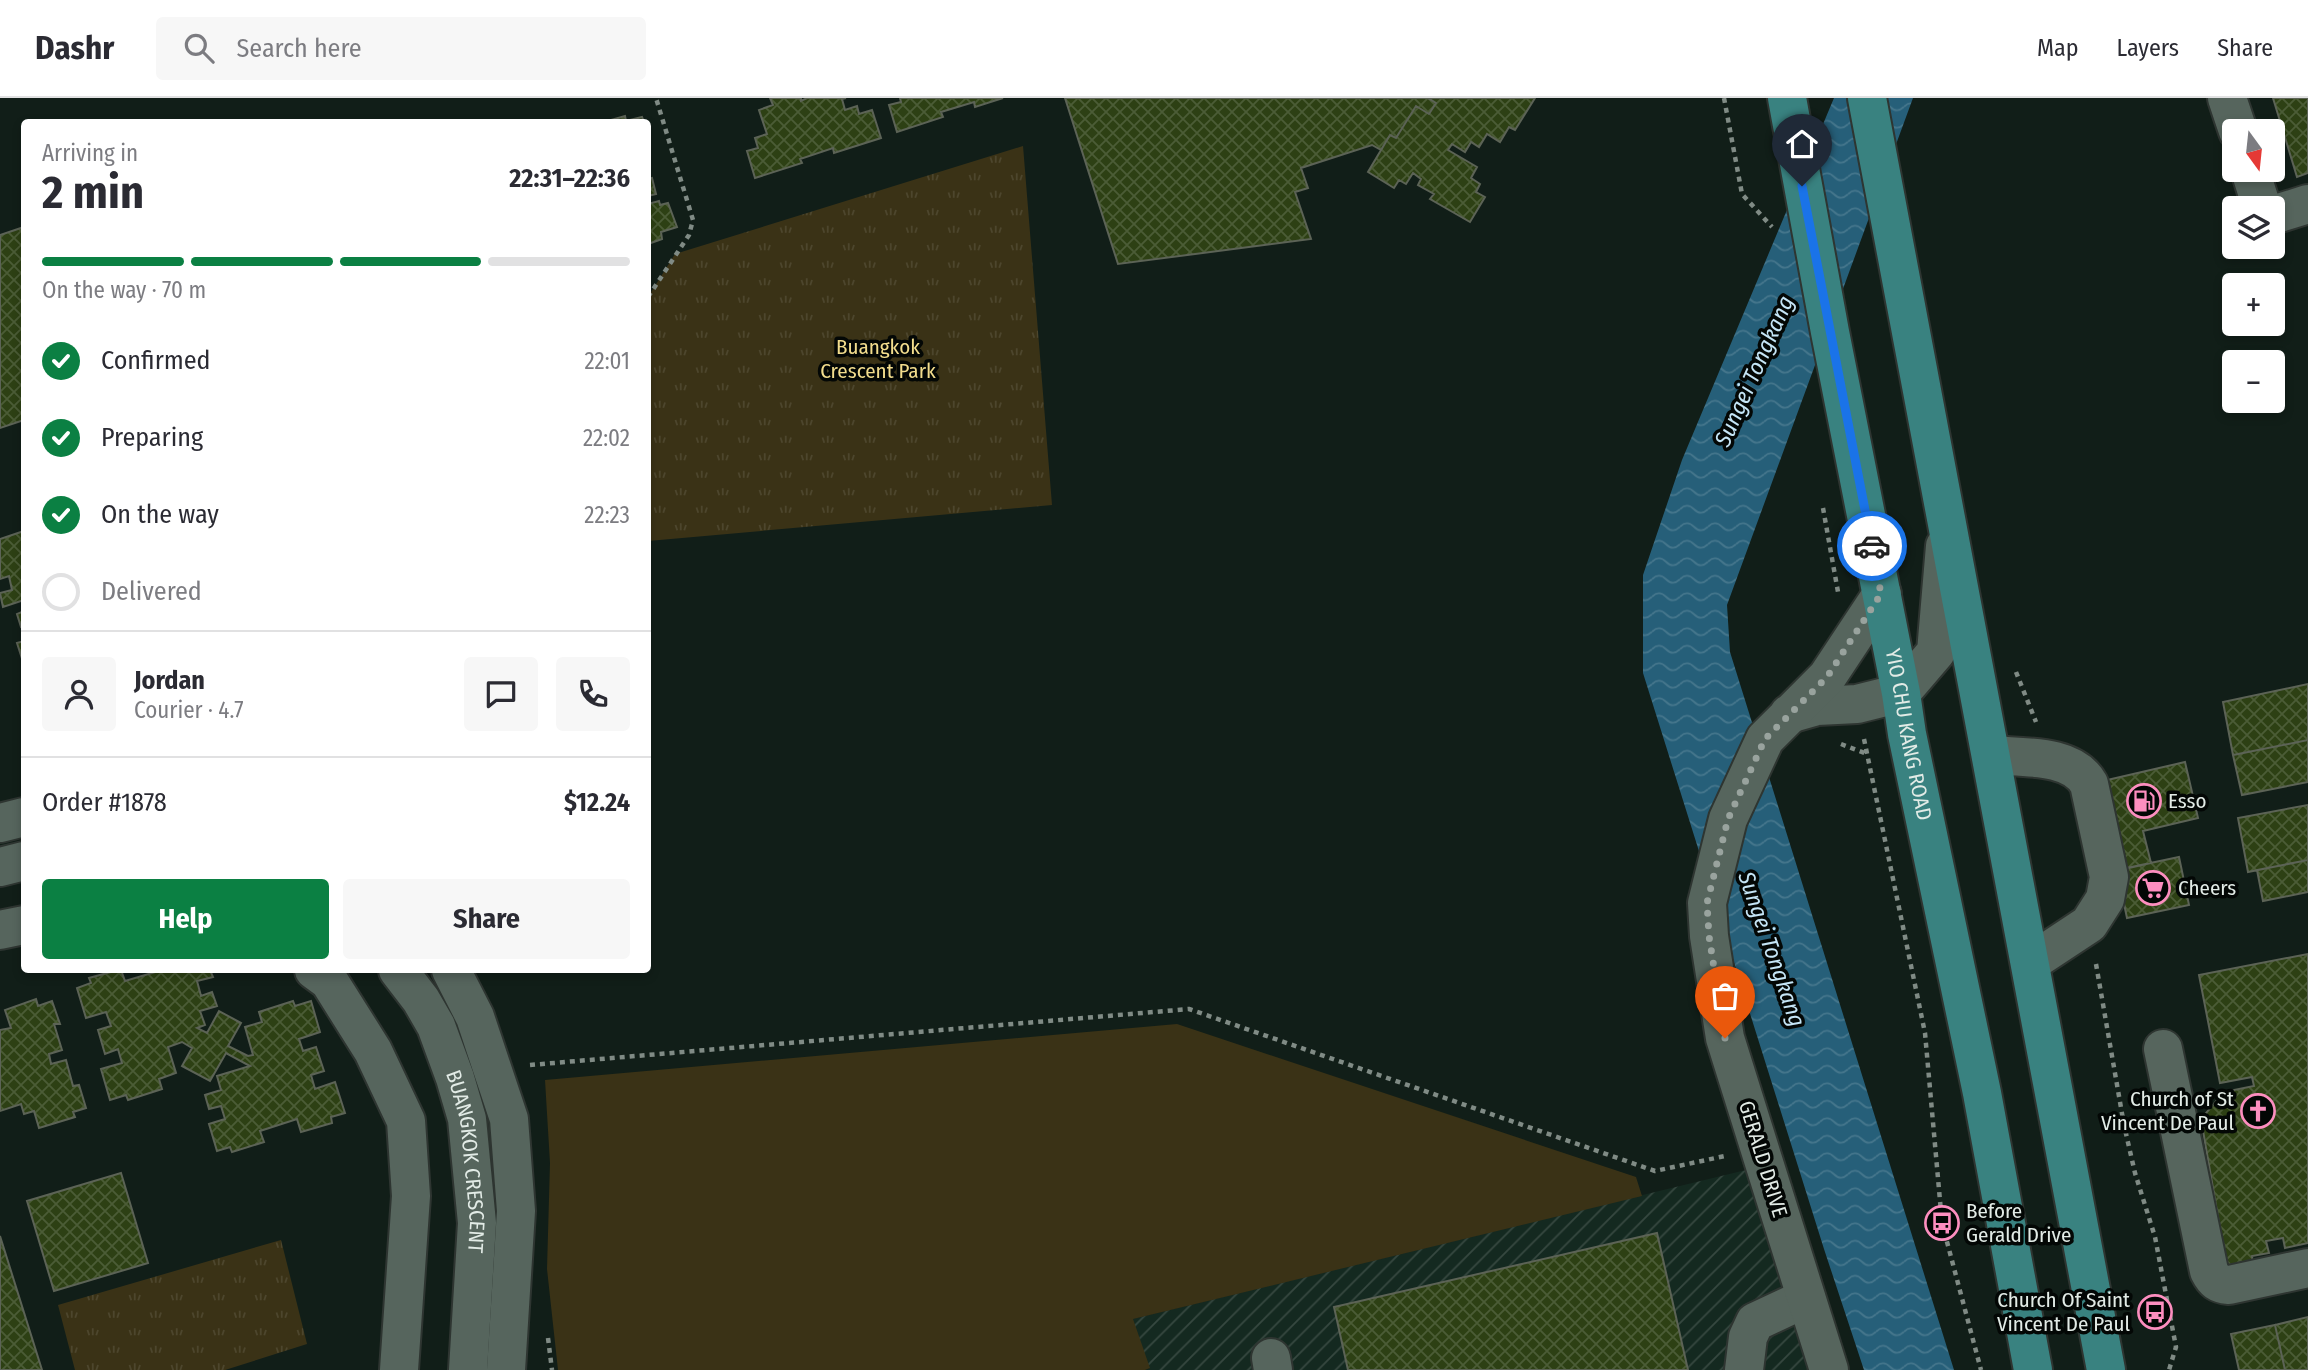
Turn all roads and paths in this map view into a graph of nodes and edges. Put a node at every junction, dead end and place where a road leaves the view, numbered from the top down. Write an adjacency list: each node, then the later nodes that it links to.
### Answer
1 (656, 98): 10 (path)
2 (1724, 98): 9 (path)
3 (1787, 98): 12 (main road, YIO CHU KANG ROAD)
4 (1867, 98): 11 (main road)
5 (2227, 98): 6 (street)
6 (2234, 119)
7 (2308, 204): 8 (street)
8 (2285, 211)
9 (1771, 227)
10 (651, 292)
11 (1947, 519): 13 (street); 15 (main road)
12 (1881, 594): 13 (main road, YIO CHU KANG ROAD); 14 (street, GERALD DRIVE)
13 (1901, 693): 14 (street); 38 (main road, YIO CHU KANG ROAD)
14 (1777, 727): 29 (street, GERALD DRIVE)
15 (1991, 755): 22 (main road); 22 (street)
16 (21, 818): 17 (street)
17 (0, 823)
18 (21, 862): 19 (street)
19 (0, 867)
20 (21, 926): 21 (street)
21 (0, 930)
22 (2030, 963): 39 (main road)
23 (318, 973): 32 (street)
24 (400, 973): 33 (street, BUANGKOK CRESCENT)
25 (453, 973): 34 (street, BUANGKOK CRESCENT)
26 (1925, 1033): 37 (path)
27 (2163, 1049): 30 (street)
28 (522, 1066): 29 (path)
29 (1759, 1148): 31 (street, GERALD DRIVE)
30 (2308, 1268)
31 (1806, 1298): 35 (street); 36 (street, GERALD DRIVE)
32 (399, 1370)
33 (468, 1370)
34 (506, 1370)
35 (1744, 1370)
36 (1829, 1370)
37 (1981, 1370)
38 (2033, 1370)
39 (2106, 1370)

